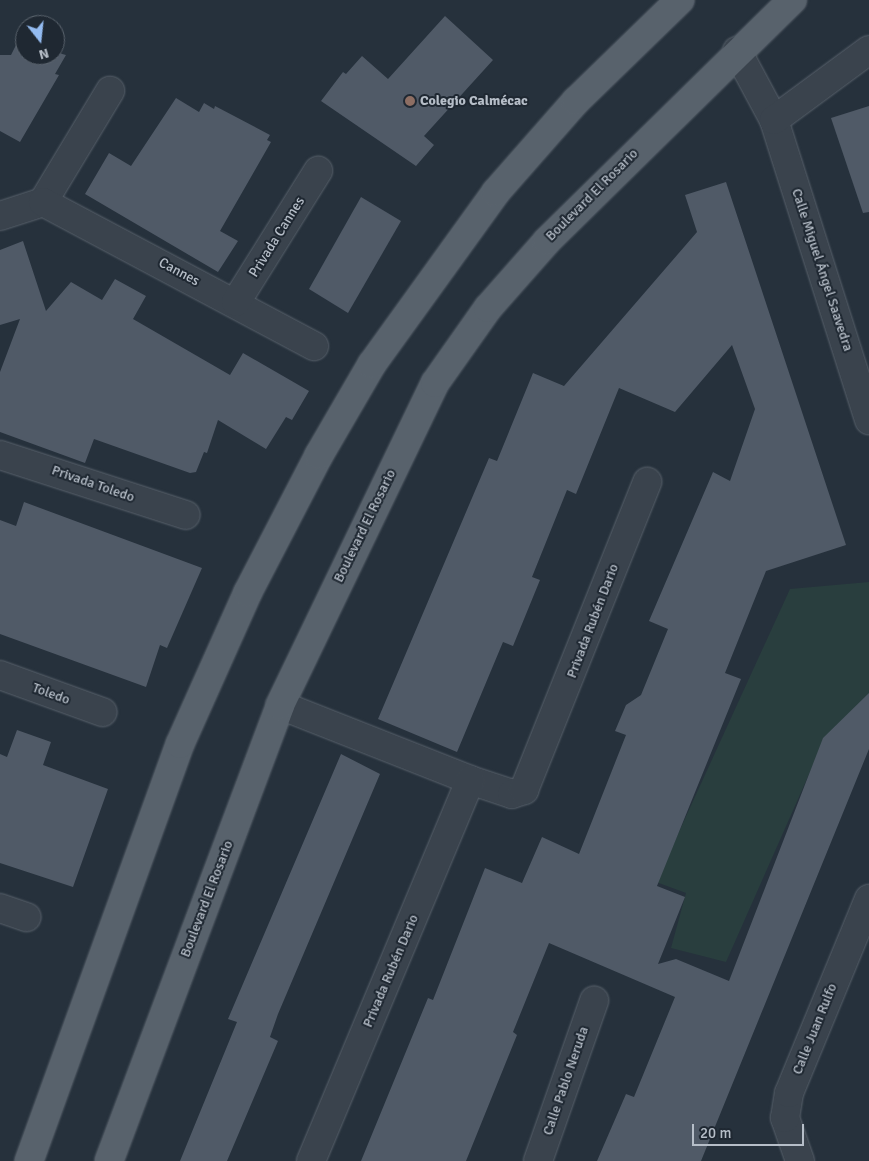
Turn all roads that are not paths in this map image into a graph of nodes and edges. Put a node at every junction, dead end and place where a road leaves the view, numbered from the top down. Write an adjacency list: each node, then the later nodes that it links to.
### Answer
1 (680, 0): 24 (main road)
2 (792, 0): 4 (main road, Boulevard El Rosario)
3 (869, 50): 6 (street)
4 (737, 51): 6 (street, Calle Miguel Ángel Saavedra); 17 (main road, Boulevard El Rosario)
5 (110, 91): 8 (street)
6 (774, 120): 12 (street, Calle Miguel Ángel Saavedra)
7 (318, 171): 10 (street, Privada Cannes)
8 (43, 202): 9 (street); 10 (street, Cannes)
9 (0, 216)
10 (236, 302): 11 (street, Cannes)
11 (314, 346)
12 (869, 420)
13 (0, 455): 15 (street, Privada Toledo)
14 (647, 482): 19 (street, Privada Rubén Dario)
15 (186, 515)
16 (0, 675): 18 (street, Toledo)
17 (280, 705): 19 (street, Privada Rubén Dario); 25 (main road, Boulevard El Rosario)
18 (102, 712)
19 (470, 780): 26 (street, Privada Rubén Dario)
20 (869, 899): 28 (street, Calle Juan Rulfo)
21 (0, 908): 22 (street)
22 (26, 917)
23 (594, 1002): 27 (street, Calle Pablo Neruda)
24 (29, 1161)
25 (108, 1161)
26 (311, 1161)
27 (538, 1161)
28 (800, 1161)

